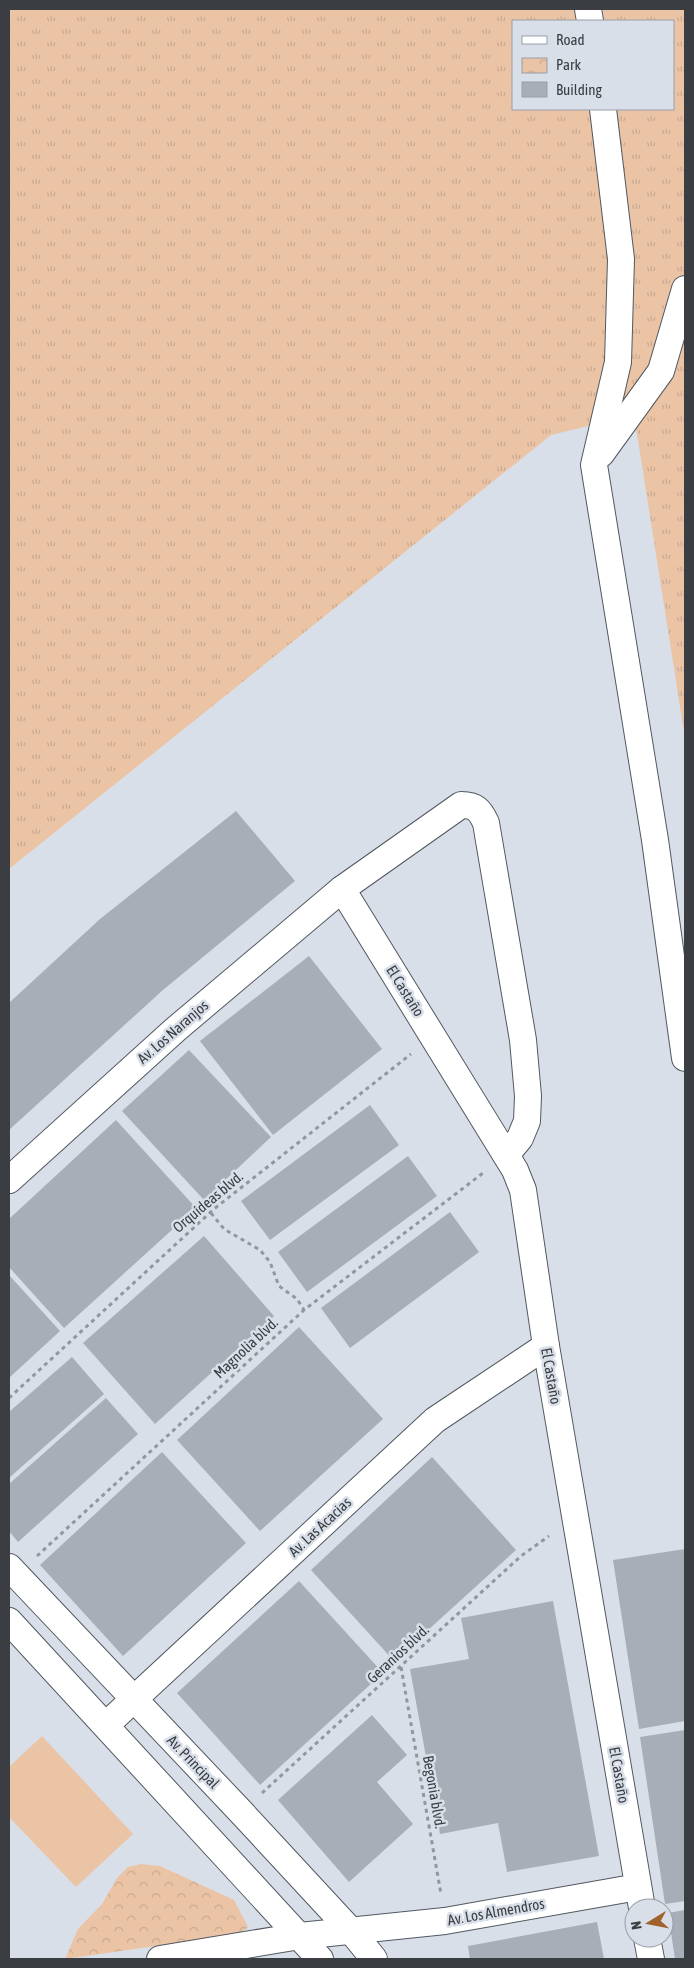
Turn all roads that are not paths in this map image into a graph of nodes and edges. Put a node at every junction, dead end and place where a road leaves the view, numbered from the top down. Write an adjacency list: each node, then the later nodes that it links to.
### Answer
1 (602, 110): 3 (street)
2 (685, 289): 3 (street)
3 (594, 465): 5 (street)
4 (342, 889): 6 (street, El Castaño); 6 (street, Av. Los Naranjos); 7 (street, Av. Los Naranjos)
5 (685, 1058)
6 (506, 1155): 8 (street, El Castaño)
7 (9, 1180)
8 (546, 1346): 11 (street, Av. Las Acacias); 13 (street, El Castaño)
9 (11, 1570): 11 (street, Av. Principal)
10 (9, 1621): 12 (street)
11 (134, 1700): 12 (street, Av. Las Acacias); 15 (street, Av. Principal)
12 (106, 1725): 16 (street)
13 (640, 1898)
14 (624, 1900): 15 (street, Av. Los Almendros)
15 (353, 1933): 16 (street, Av. Los Almendros); 19 (street, Av. Principal)
16 (300, 1936): 17 (street, Av. Los Almendros); 18 (street)
17 (160, 1959)
18 (320, 1959)
19 (374, 1959)

